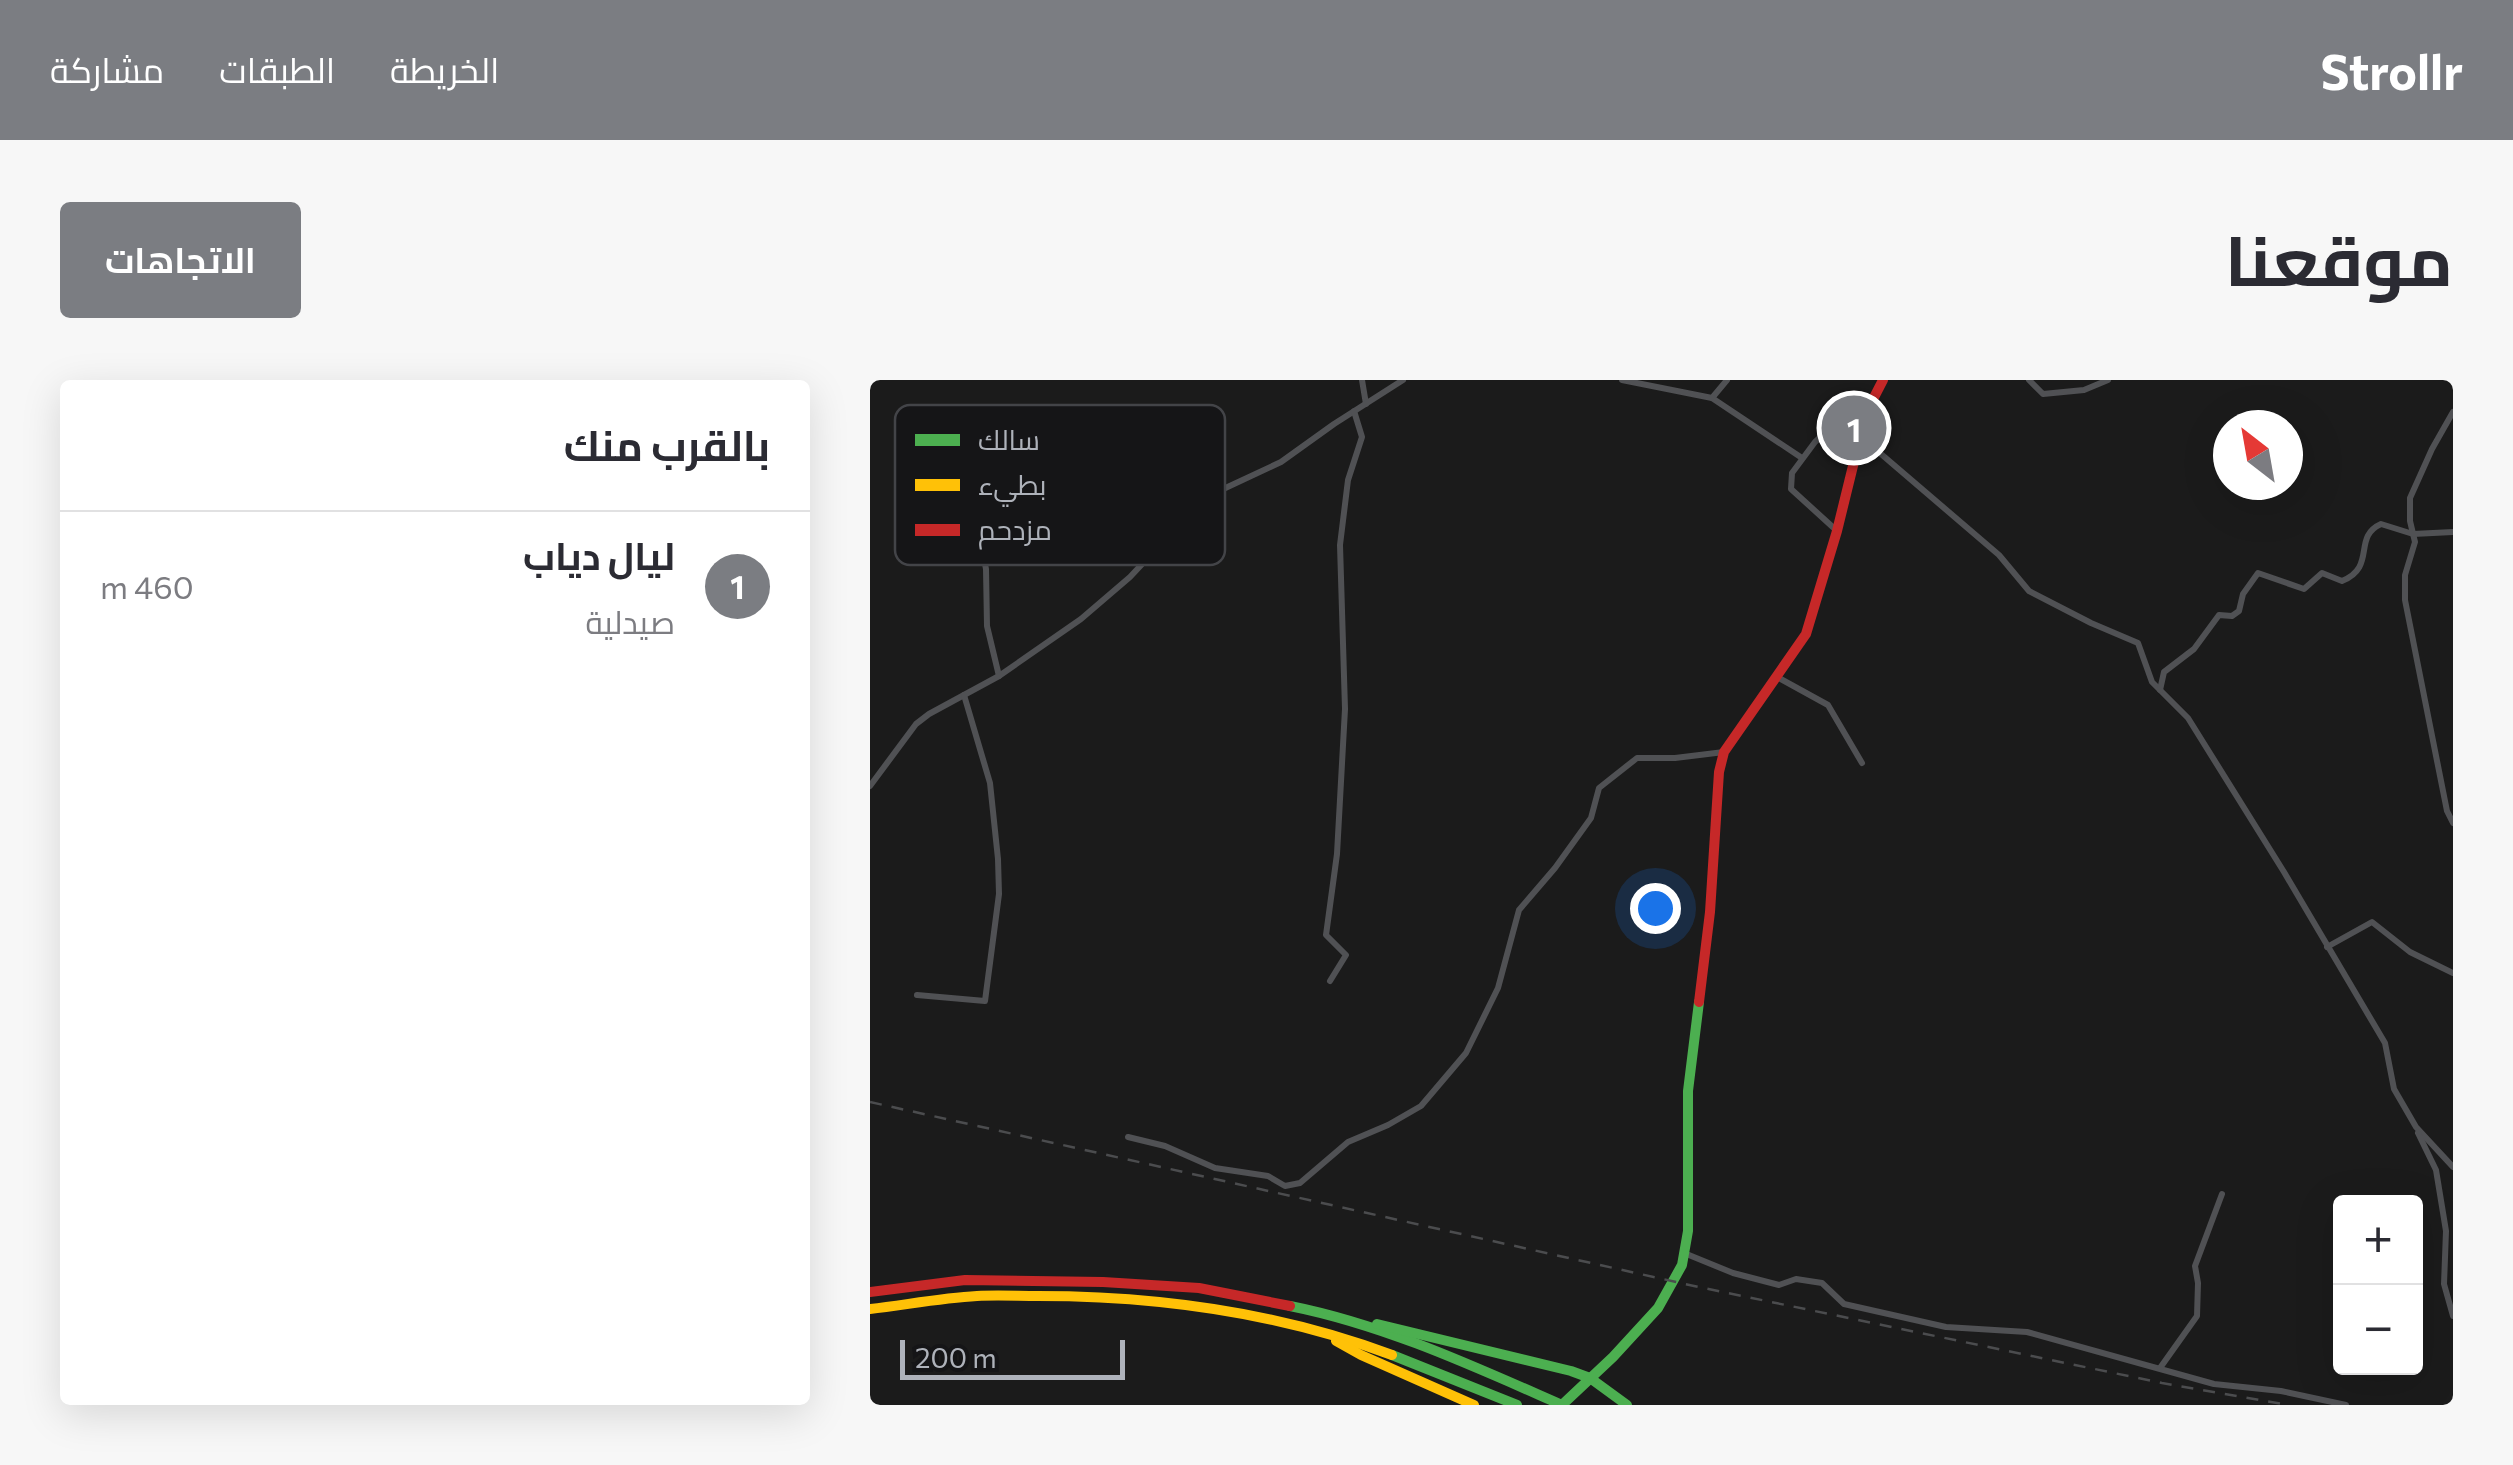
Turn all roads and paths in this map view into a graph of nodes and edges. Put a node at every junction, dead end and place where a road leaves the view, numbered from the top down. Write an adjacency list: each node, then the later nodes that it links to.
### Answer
1 (1362, 380): 9 (street)
2 (1403, 380): 9 (street)
3 (1622, 380): 8 (street)
4 (1727, 380): 8 (street)
5 (1882, 380): 12 (main road)
6 (2029, 380): 7 (street)
7 (2108, 380)
8 (1712, 398): 14 (street)
9 (1366, 404): 10 (street)
10 (1354, 411): 15 (street); 31 (street)
11 (2453, 412): 18 (street)
12 (1866, 413): 13 (main road); 14 (street)
13 (1860, 436): 16 (main road); 23 (street)
14 (1803, 458): 16 (street)
15 (1225, 487)
16 (1837, 531): 22 (main road)
17 (2453, 532): 18 (street)
18 (2413, 534): 23 (street); 28 (street)
19 (985, 565): 21 (street)
20 (1141, 565): 21 (street)
21 (999, 676): 24 (street)
22 (1777, 676): 25 (main road); 26 (street)
23 (2160, 690): 29 (street)
24 (964, 696): 27 (street); 32 (street)
25 (1724, 752): 34 (street); 37 (main road)
26 (1862, 764)
27 (870, 786)
28 (2453, 823)
29 (2327, 947): 30 (street); 33 (street)
30 (2453, 973)
31 (1330, 981)
32 (917, 994)
33 (2416, 1127): 35 (street); 41 (street)
34 (1128, 1137)
35 (2453, 1167)
36 (2222, 1194): 43 (street)
37 (1684, 1253): 43 (street); 44 (main road)
38 (870, 1292): 40 (main road)
39 (870, 1309): 42 (main road)
40 (1338, 1316): 44 (main road); 47 (main road)
41 (2453, 1316)
42 (1329, 1335): 45 (main road); 46 (main road)
43 (2160, 1368): 49 (street)
44 (1590, 1378): 47 (main road); 48 (main road)
45 (1474, 1405)
46 (1517, 1405)
47 (1562, 1405)
48 (1627, 1405)
49 (2346, 1405)

